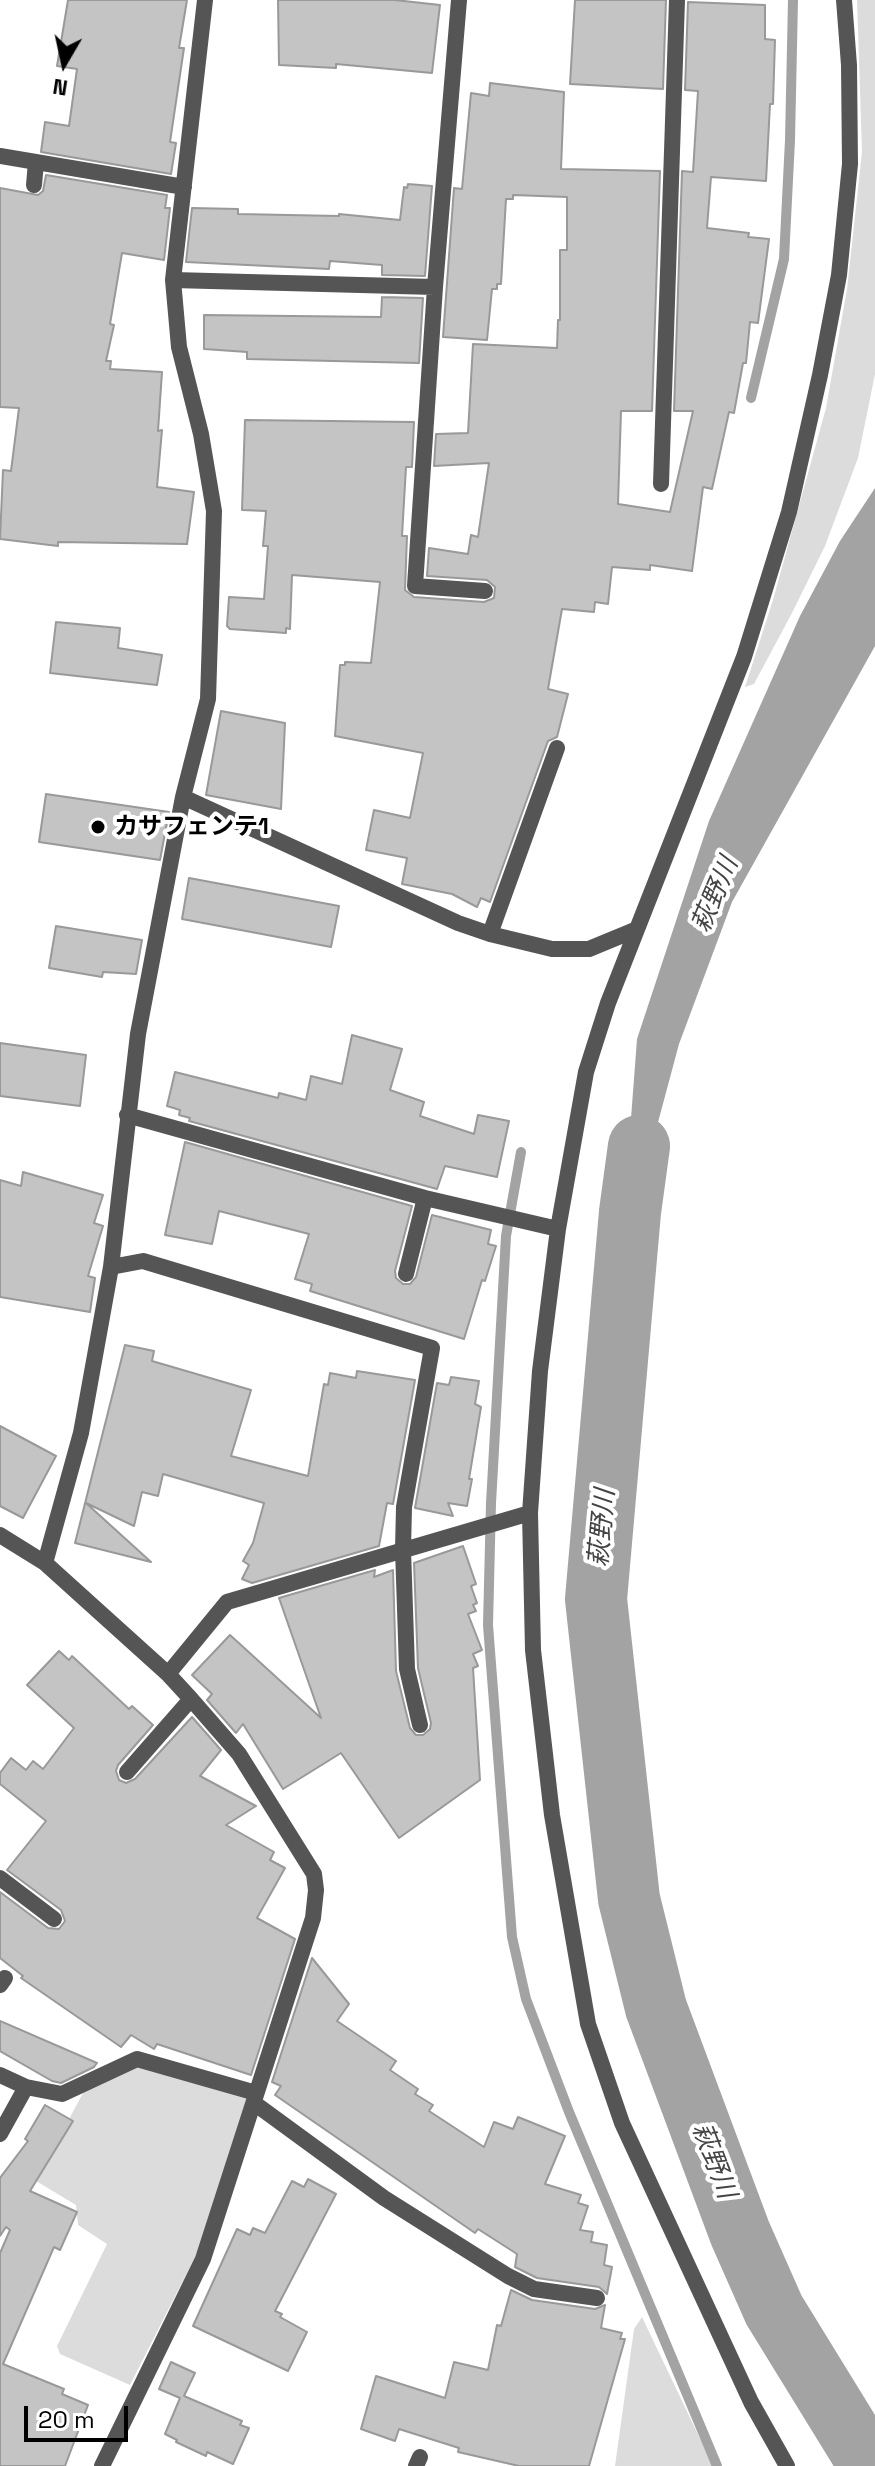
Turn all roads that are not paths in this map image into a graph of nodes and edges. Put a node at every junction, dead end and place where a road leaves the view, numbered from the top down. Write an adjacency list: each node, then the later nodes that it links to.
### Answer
1 (205, 0): 8 (street)
2 (459, 0): 10 (street)
3 (677, 0): 11 (street)
4 (844, 0): 15 (street)
5 (0, 156): 6 (street)
6 (36, 162): 7 (street); 8 (street)
7 (34, 185)
8 (184, 187): 9 (street)
9 (173, 280): 10 (street); 14 (street)
10 (435, 287): 12 (street)
11 (661, 484)
12 (485, 591)
13 (557, 748): 16 (street)
14 (183, 797): 16 (street); 17 (street)
15 (635, 930): 16 (street); 19 (street)
16 (490, 934)
17 (127, 1115): 18 (street); 20 (street)
18 (425, 1198): 19 (street); 21 (street)
19 (558, 1229): 22 (street)
20 (111, 1267): 24 (street); 25 (street)
21 (406, 1274)
22 (530, 1513): 24 (street); 38 (street)
23 (0, 1535): 25 (street)
24 (403, 1549): 26 (street); 28 (street)
25 (45, 1563): 26 (street)
26 (168, 1674): 27 (street)
27 (191, 1699): 29 (street); 34 (street)
28 (420, 1725)
29 (127, 1772)
30 (0, 1878): 31 (street)
31 (54, 1919)
32 (0, 2075): 33 (street)
33 (26, 2087): 34 (street); 35 (street)
34 (255, 2098): 36 (street); 37 (street)
35 (0, 2134)
36 (597, 2298)
37 (102, 2466)
38 (787, 2466)

